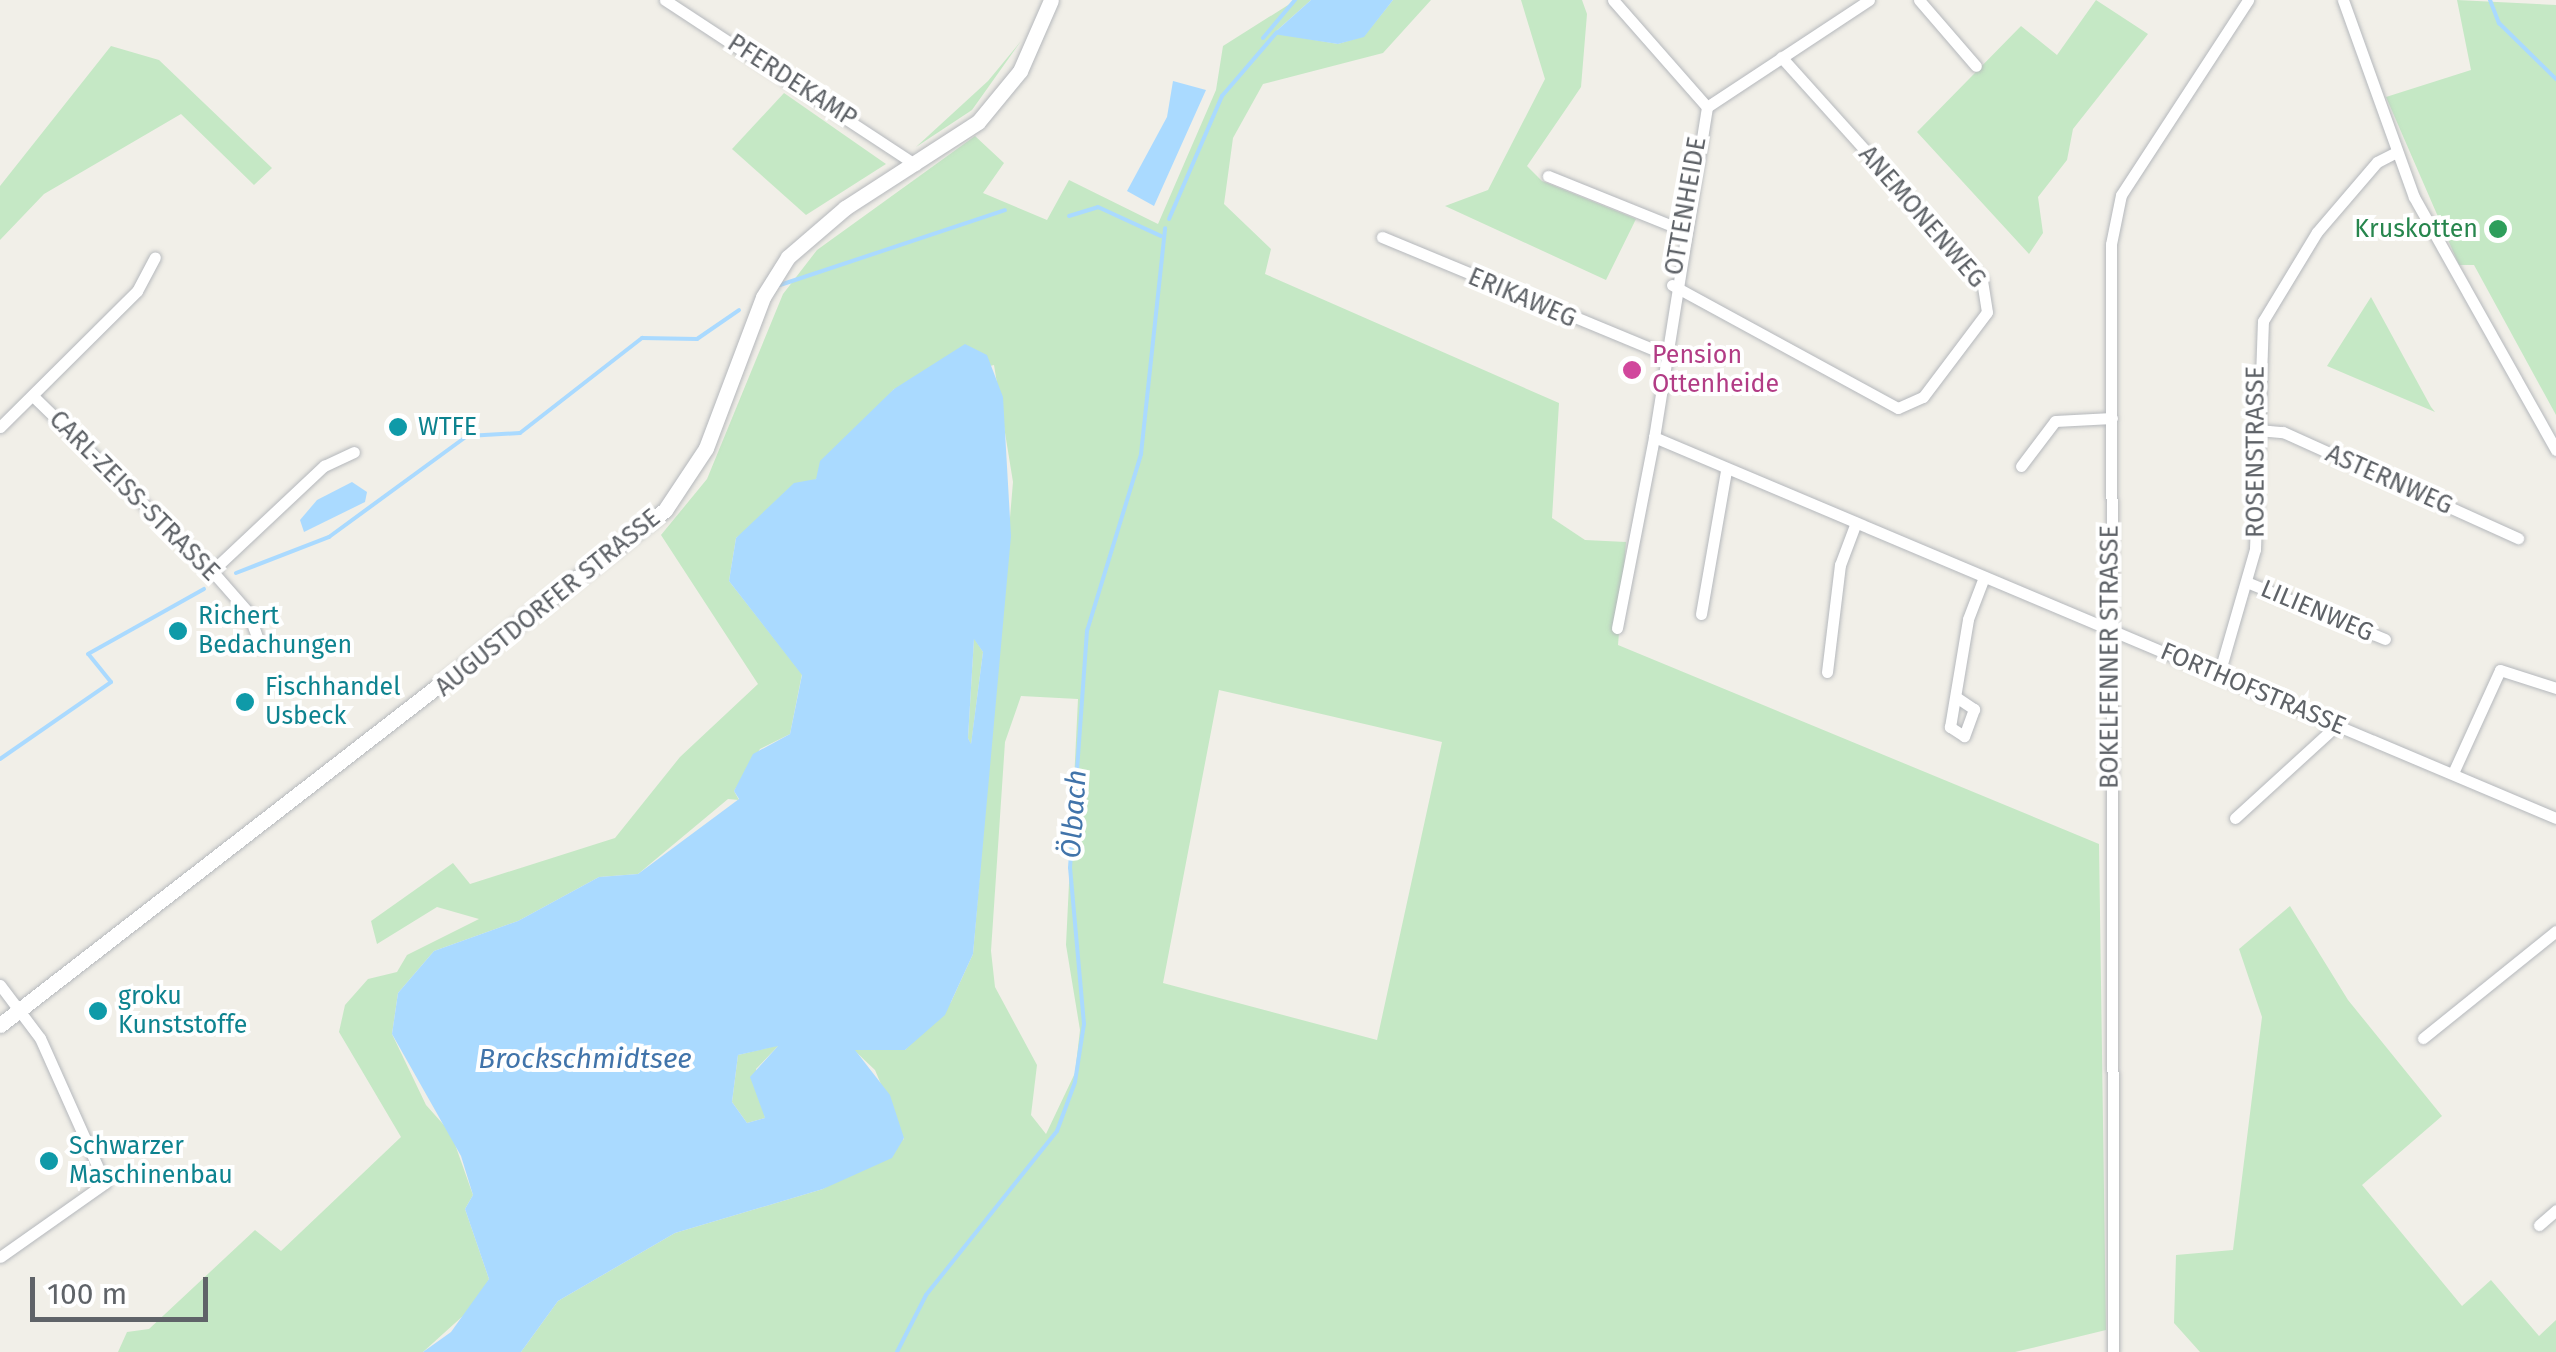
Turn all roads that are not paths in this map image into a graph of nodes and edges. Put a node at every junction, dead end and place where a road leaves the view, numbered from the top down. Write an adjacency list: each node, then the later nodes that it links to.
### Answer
1 (665, 0): 12 (street, PFERDEKAMP)
2 (1051, 0): 12 (main road, AUGUSTDORFER STRASSE)
3 (1613, 0): 10 (street)
4 (1869, 0): 8 (street, OTTENHEIDE)
5 (1919, 0): 9 (street)
6 (2248, 0): 20 (street, BOKELFENNER STRASSE)
7 (2343, 0): 11 (street)
8 (1781, 57): 10 (street, OTTENHEIDE); 17 (street, ANEMONENWEG)
9 (1976, 66)
10 (1707, 107): 14 (street, OTTENHEIDE)
11 (2395, 154): 22 (street, ROSENSTRASSE); 24 (street)
12 (916, 165): 48 (main road, AUGUSTDORFER STRASSE)
13 (1548, 176): 14 (street)
14 (1682, 230): 17 (street, OTTENHEIDE)
15 (1382, 238): 18 (street, ERIKAWEG)
16 (155, 257): 19 (street)
17 (1672, 285): 18 (street, OTTENHEIDE)
18 (1664, 354): 23 (street, OTTENHEIDE)
19 (34, 398): 21 (street); 30 (street, CARL-ZEISS-STRASSE)
20 (2112, 418): 26 (street); 35 (street, BOKELFENNER STRASSE)
21 (0, 427)
22 (2258, 430): 29 (street, ASTERNWEG); 32 (street, ROSENSTRASSE)
23 (1654, 437): 27 (street); 34 (street, OTTENHEIDE)
24 (2556, 450)
25 (354, 452): 30 (street)
26 (2021, 466)
27 (1726, 472): 28 (street, FORTHOFSTRASSE); 33 (street)
28 (1855, 524): 31 (street, FORTHOFSTRASSE); 38 (street)
29 (2518, 538)
30 (212, 571): 37 (street, CARL-ZEISS-STRASSE)
31 (1984, 577): 35 (street, FORTHOFSTRASSE); 41 (street)
32 (2249, 583): 36 (street, LILIENWEG); 39 (street, ROSENSTRASSE)
33 (1701, 614)
34 (1617, 628)
35 (2111, 629): 39 (street, FORTHOFSTRASSE); 54 (street, BOKELFENNER STRASSE)
36 (2385, 639)
37 (260, 648)
38 (1827, 672)
39 (2219, 674): 42 (street, FORTHOFSTRASSE)
40 (2556, 688): 43 (street)
41 (1956, 696)
42 (2337, 725): 43 (street, FORTHOFSTRASSE); 44 (street)
43 (2452, 773): 45 (street, FORTHOFSTRASSE)
44 (2234, 818)
45 (2556, 818)
46 (2556, 931): 50 (street)
47 (0, 984): 48 (street)
48 (20, 1010): 49 (main road, AUGUSTDORFER STRASSE); 53 (street)
49 (0, 1025)
50 (2423, 1038)
51 (2556, 1210): 52 (street)
52 (2540, 1225)
53 (0, 1257)
54 (2112, 1352)

